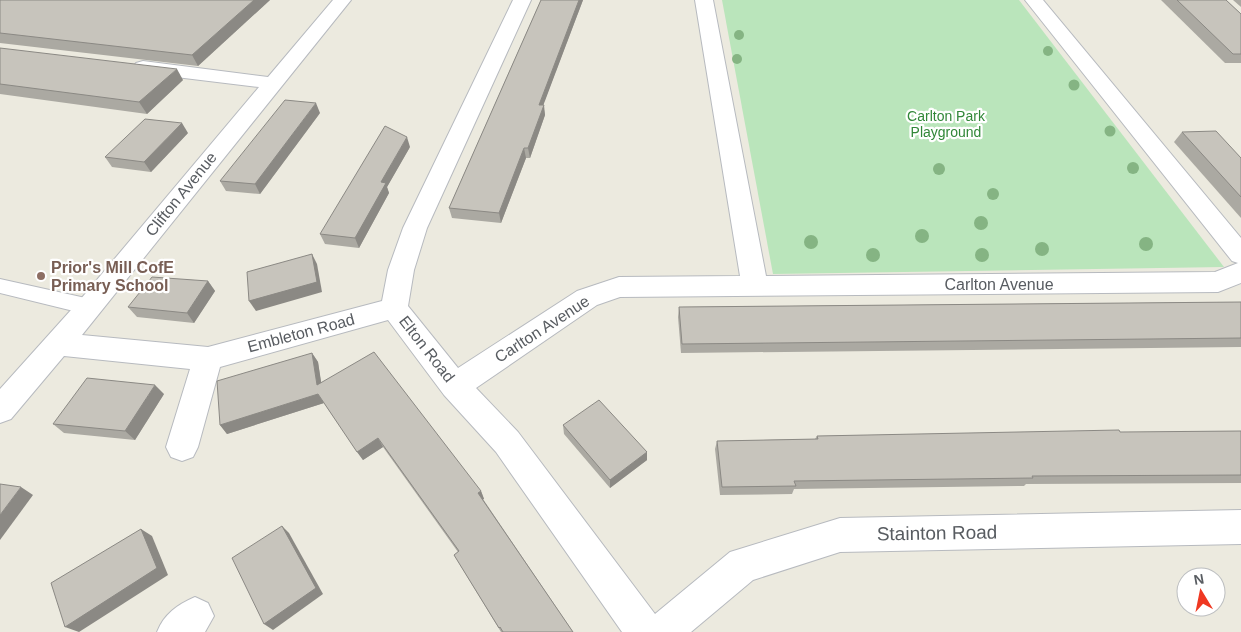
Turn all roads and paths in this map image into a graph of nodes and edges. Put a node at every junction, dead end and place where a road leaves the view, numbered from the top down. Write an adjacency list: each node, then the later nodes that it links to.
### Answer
1 (342, 0): 6 (street, Clifton Avenue)
2 (522, 0): 12 (street, Elton Road)
3 (704, 0): 10 (street)
4 (1034, 0): 7 (street)
5 (125, 65): 6 (street)
6 (272, 83): 11 (street, Clifton Avenue)
7 (1241, 255)
8 (1241, 272): 10 (street, Carlton Avenue)
9 (0, 286): 11 (lane)
10 (756, 286): 15 (street, Carlton Avenue)
11 (90, 307): 13 (street, Clifton Avenue)
12 (394, 308): 14 (street, Embleton Road); 15 (street, Elton Road)
13 (56, 344): 14 (street, Embleton Road); 16 (street, Clifton Avenue)
14 (208, 359): 17 (street)
15 (455, 386): 19 (street, Elton Road)
16 (0, 410)
17 (182, 447)
18 (1241, 527): 20 (street, Stainton Road)
19 (645, 632)
20 (662, 632)

